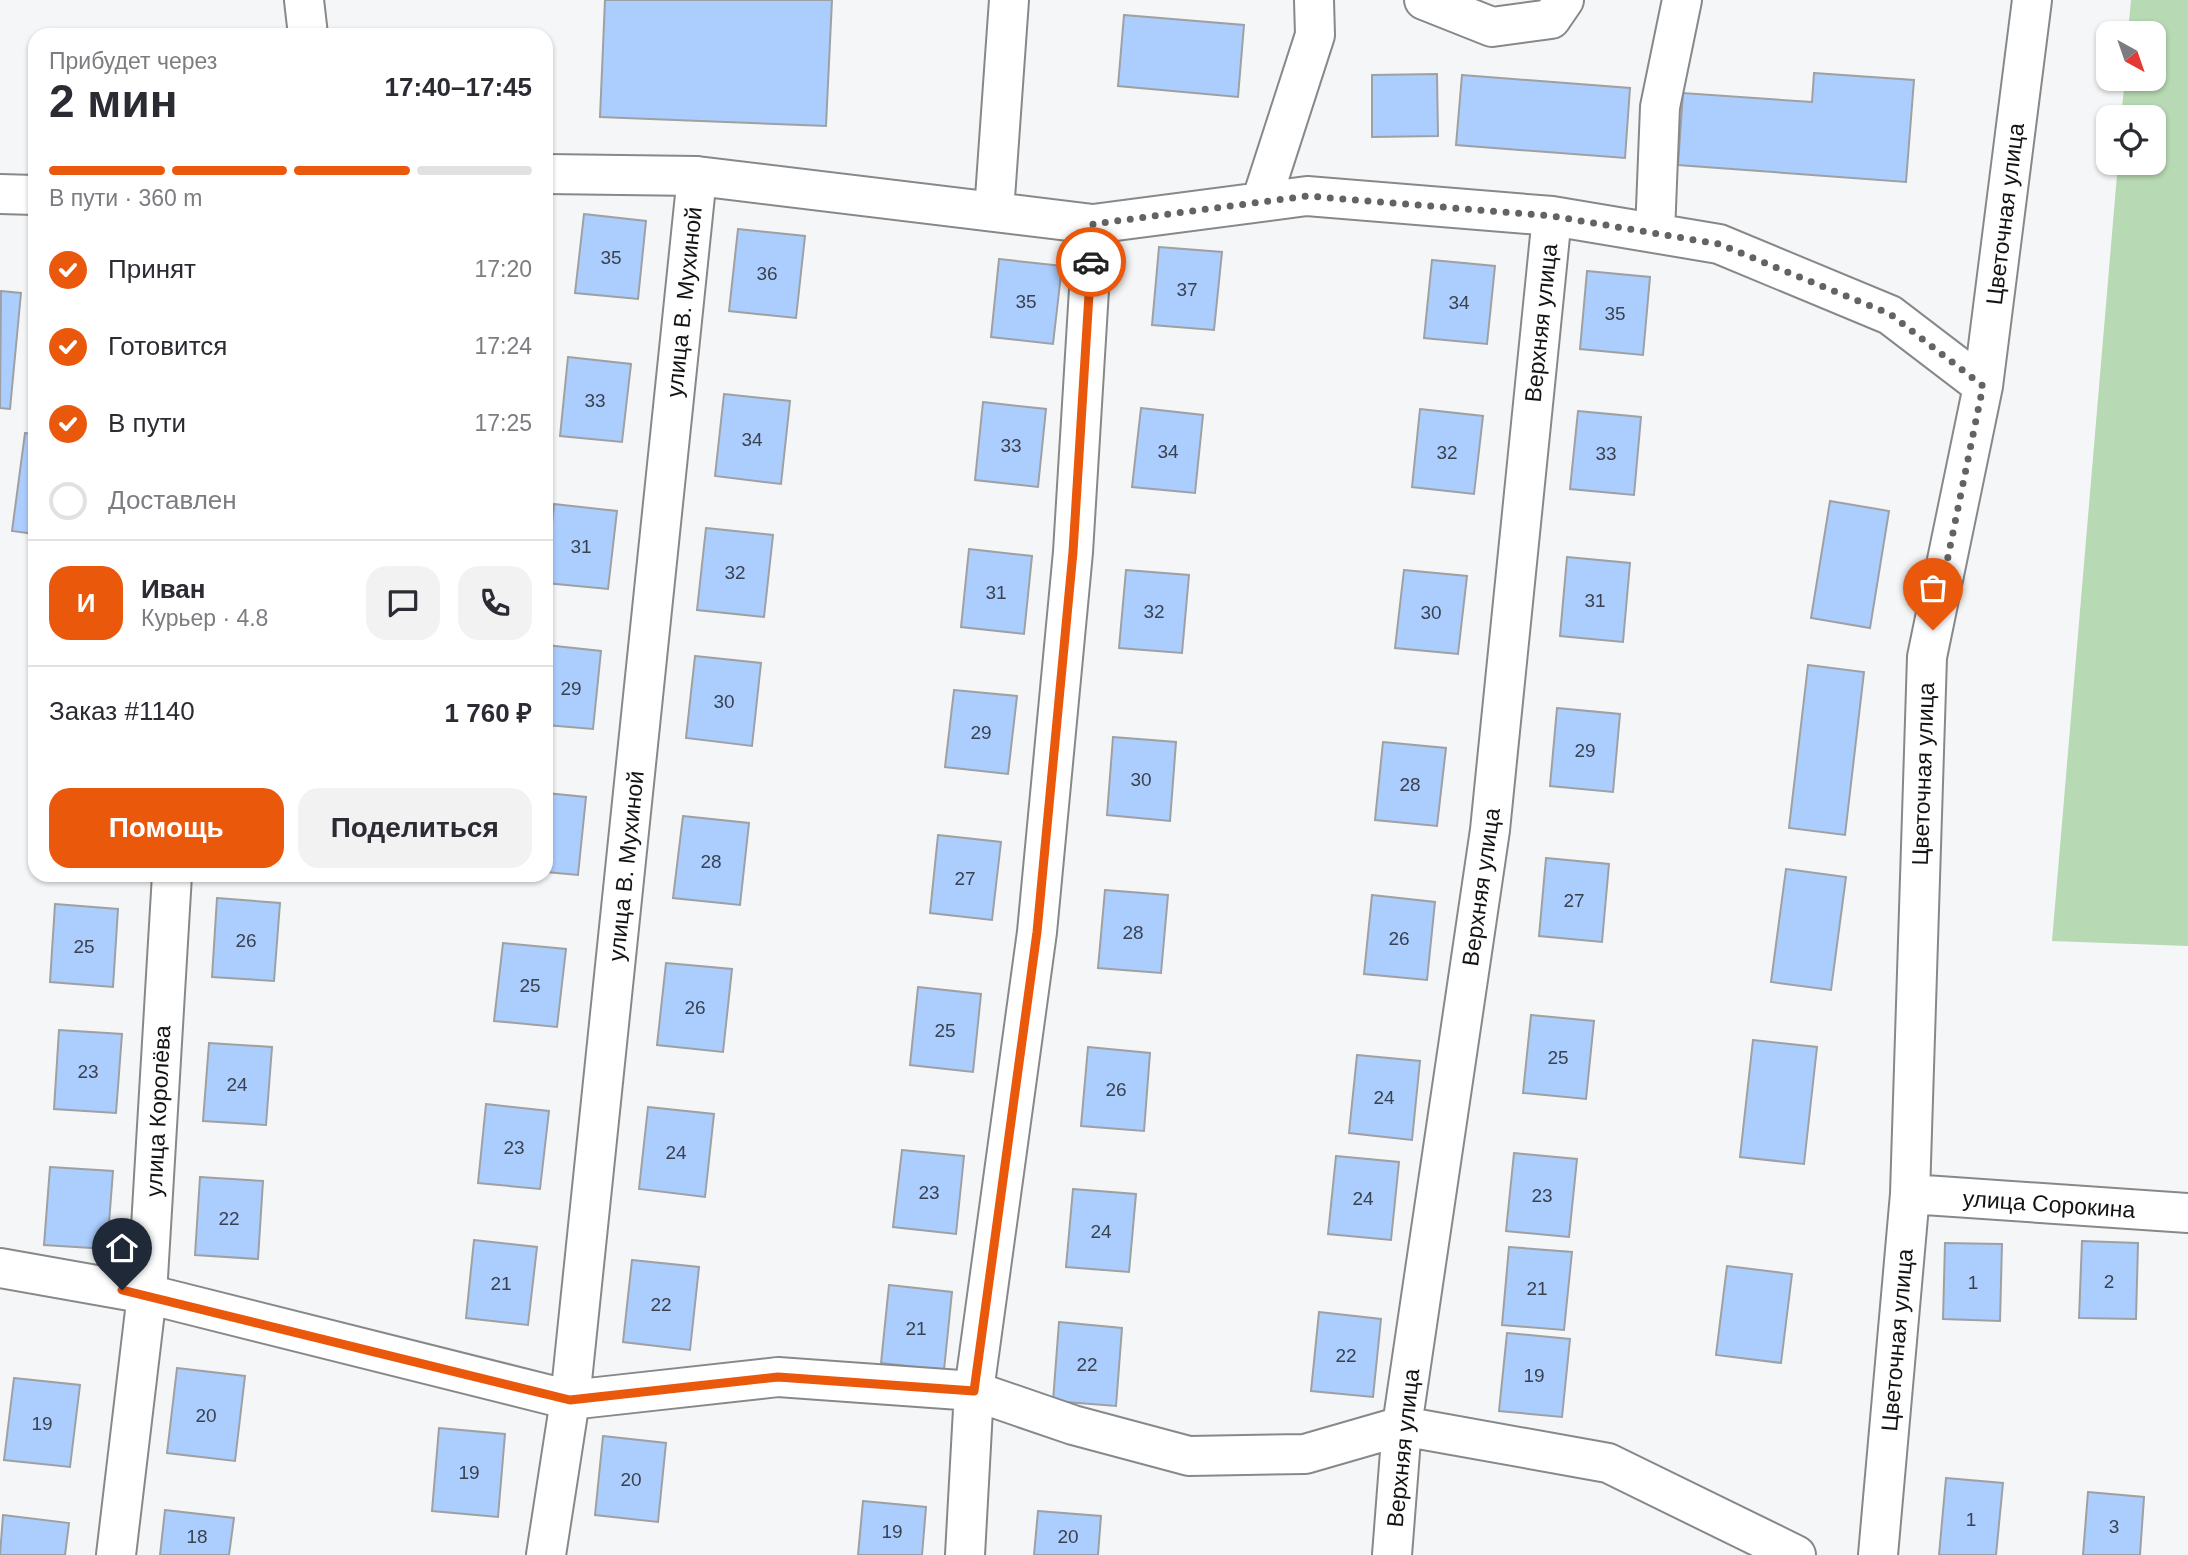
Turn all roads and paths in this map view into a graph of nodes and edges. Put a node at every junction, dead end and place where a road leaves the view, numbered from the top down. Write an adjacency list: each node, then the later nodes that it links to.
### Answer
1 (304, 0): 8 (street)
2 (1009, 0): 14 (street)
3 (1424, 0): 4 (street)
4 (1564, 0)
5 (1682, 0): 17 (street)
6 (2032, 0): 18 (street, Цветочная улица)
7 (1320, 1): 13 (street)
8 (307, 28)
9 (553, 174): 10 (street)
10 (697, 176): 14 (street); 25 (street, улица В. Мухиной)
11 (0, 194): 12 (street)
12 (28, 195)
13 (1261, 202): 15 (street); 16 (street)
14 (994, 212): 16 (street)
15 (1552, 216): 17 (street); 26 (street, Верхняя улица)
16 (1093, 224): 24 (street)
17 (1655, 233): 18 (street)
18 (1983, 386): 20 (street, Цветочная улица)
19 (172, 882): 23 (street, улица Королёва)
20 (1910, 1194): 21 (street, улица Сорокина); 32 (street, Цветочная улица)
21 (2188, 1213)
22 (0, 1268): 23 (street)
23 (147, 1294): 25 (street); 27 (street, улица Королёва)
24 (974, 1391): 25 (street); 26 (street); 29 (street)
25 (570, 1400): 28 (street, улица В. Мухиной)
26 (1402, 1426): 30 (street, Верхняя улица); 31 (street)
27 (116, 1555)
28 (546, 1555)
29 (965, 1555)
30 (1392, 1555)
31 (1796, 1555)
32 (1878, 1555)

